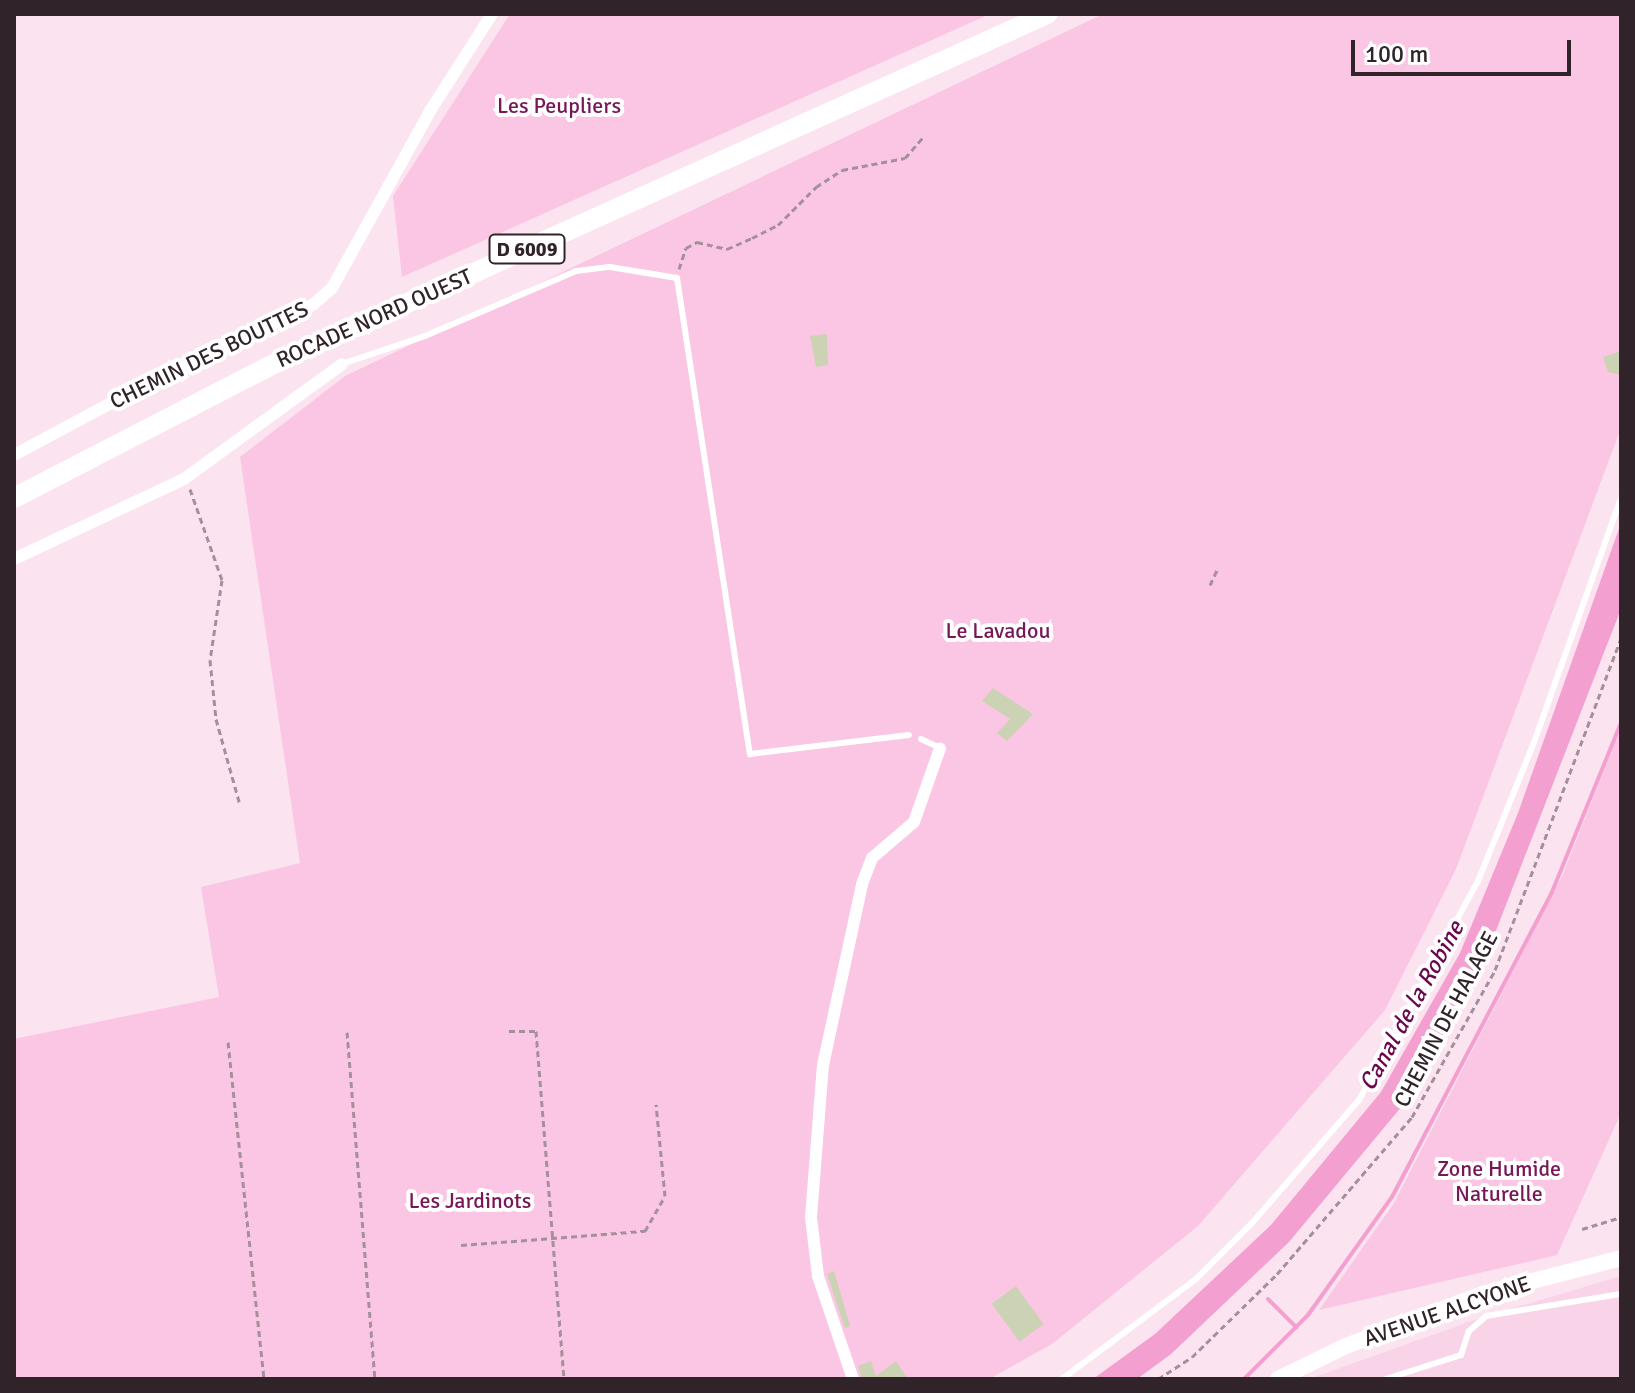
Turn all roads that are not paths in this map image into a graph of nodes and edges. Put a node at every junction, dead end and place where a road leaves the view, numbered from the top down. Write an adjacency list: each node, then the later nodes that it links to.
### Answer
1 (492, 14): 4 (street, CHEMIN DES BOUTTES)
2 (1047, 14): 5 (main road, ROCADE NORD OUEST / D 6009)
3 (342, 364): 7 (street); 8 (lane)
4 (14, 455)
5 (14, 498)
6 (1621, 498): 14 (lane)
7 (14, 559)
8 (909, 735)
9 (921, 739): 10 (lane)
10 (940, 748): 13 (street)
11 (1621, 1258): 15 (street, AVENUE ALCYONE)
12 (1621, 1294): 16 (lane)
13 (853, 1379)
14 (1062, 1379)
15 (1278, 1379)
16 (1386, 1379)

